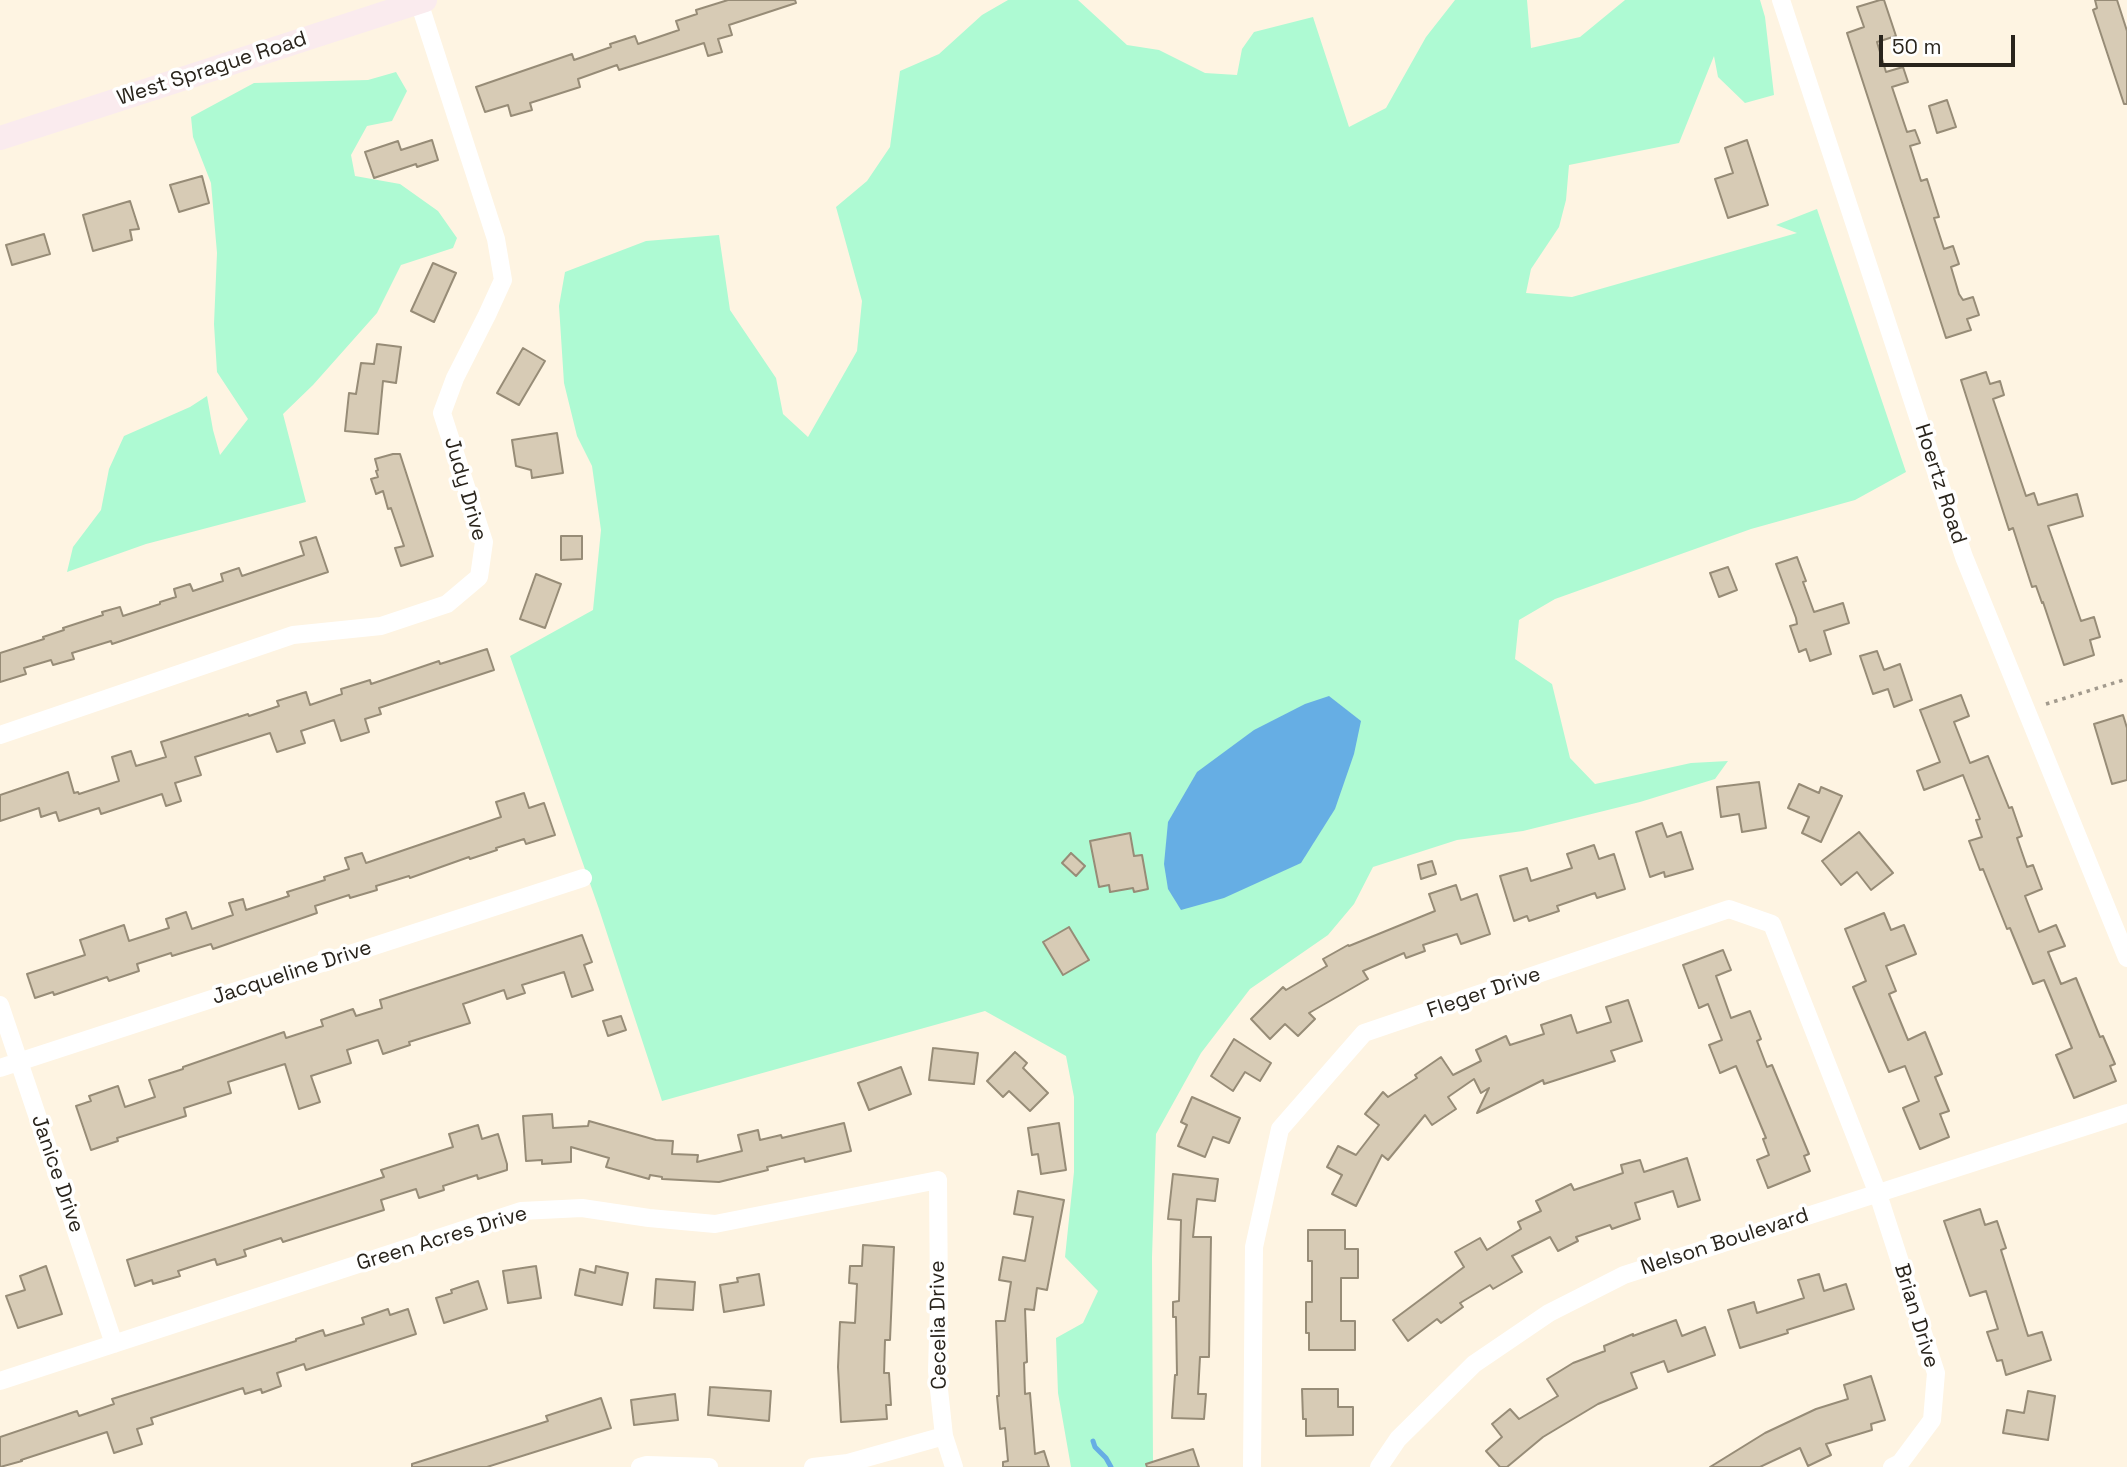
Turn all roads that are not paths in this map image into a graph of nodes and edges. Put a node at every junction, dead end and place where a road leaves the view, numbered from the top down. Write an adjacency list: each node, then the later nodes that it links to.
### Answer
1 (1781, 0): 6 (street, Hoertz Road)
2 (422, 1): 3 (street, West Sprague Road); 4 (street, Judy Drive)
3 (0, 138)
4 (0, 735)
5 (583, 878): 8 (street, Jacqueline Drive)
6 (2127, 958)
7 (0, 1004): 8 (street, Janice Drive)
8 (19, 1062): 9 (street, Jacqueline Drive); 13 (street, Janice Drive)
9 (0, 1068)
10 (2127, 1113): 12 (street, Nelson Boulevard)
11 (938, 1180): 13 (street, Green Acres Drive); 15 (street, Cecelia Drive)
12 (1878, 1194): 20 (street, Fleger Drive); 21 (street, Nelson Boulevard); 22 (street, Brian Drive)
13 (114, 1344): 14 (street, Green Acres Drive)
14 (0, 1381)
15 (944, 1436): 18 (street); 19 (street, Cecelia Drive)
16 (640, 1467): 17 (street)
17 (709, 1467)
18 (813, 1467)
19 (954, 1467)
20 (1252, 1467)
21 (1379, 1467)
22 (1892, 1467)

